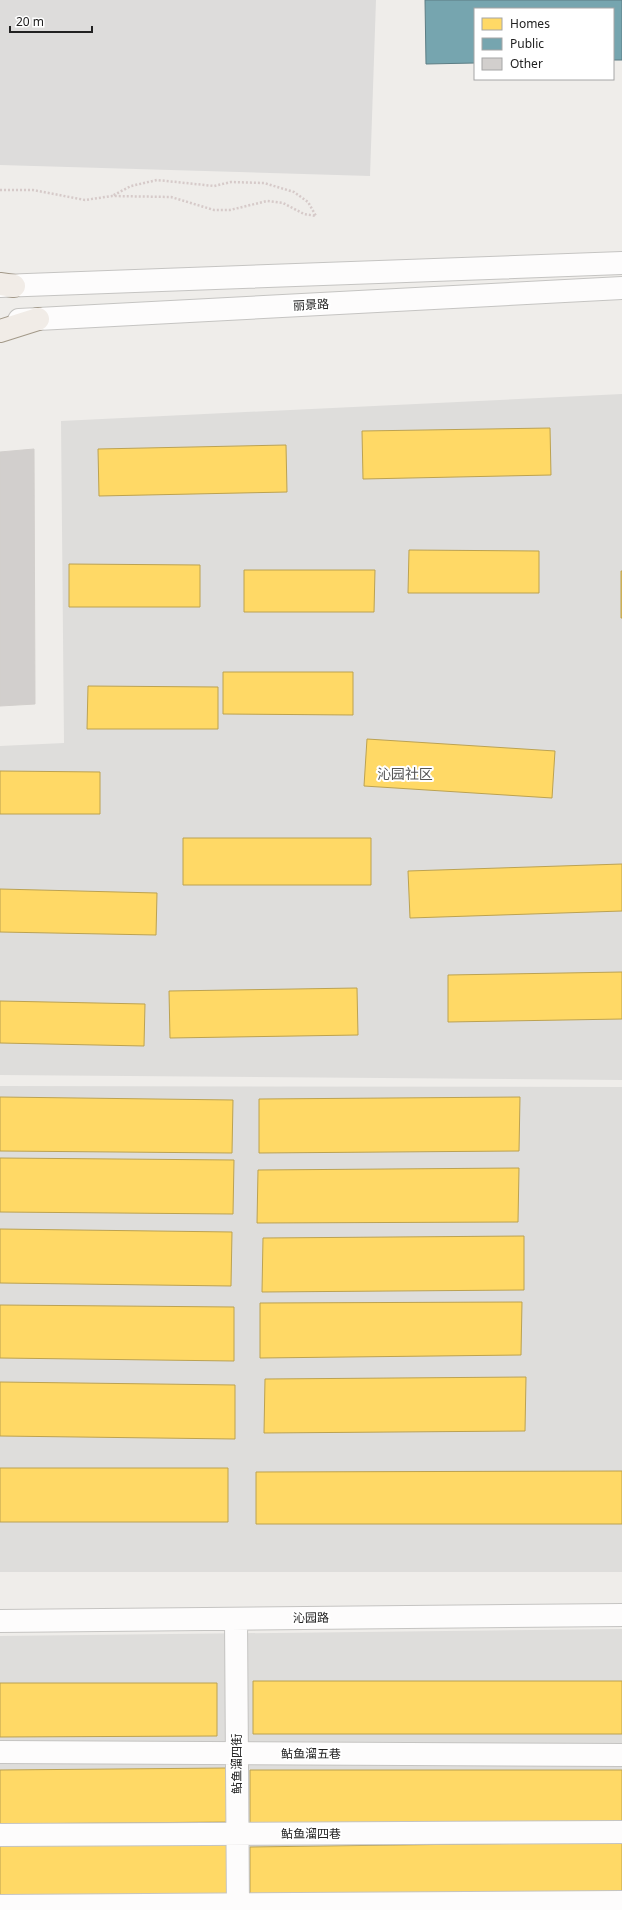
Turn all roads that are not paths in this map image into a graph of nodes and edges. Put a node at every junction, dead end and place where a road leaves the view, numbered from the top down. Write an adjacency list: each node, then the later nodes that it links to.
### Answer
1 (622, 263): 2 (street)
2 (5, 285)
3 (622, 288): 4 (street, 丽景路)
4 (38, 319): 5 (street, 丽景路); 6 (main road)
5 (0, 321)
6 (0, 331)
7 (622, 1615): 8 (street, 沁园路)
8 (236, 1618): 9 (street, 沁园路); 11 (street, 鲇鱼溜四街)
9 (0, 1621)
10 (0, 1752): 11 (street, 鲇鱼溜五巷)
11 (237, 1753): 12 (street, 鲇鱼溜五巷); 14 (street, 鲇鱼溜四街)
12 (622, 1755)
13 (622, 1832): 14 (street, 鲇鱼溜四巷)
14 (237, 1834): 15 (street, 鲇鱼溜四巷); 18 (street, 鲇鱼溜四街)
15 (0, 1835)
16 (622, 1902): 18 (street)
17 (0, 1906): 18 (street)
18 (238, 1907)

